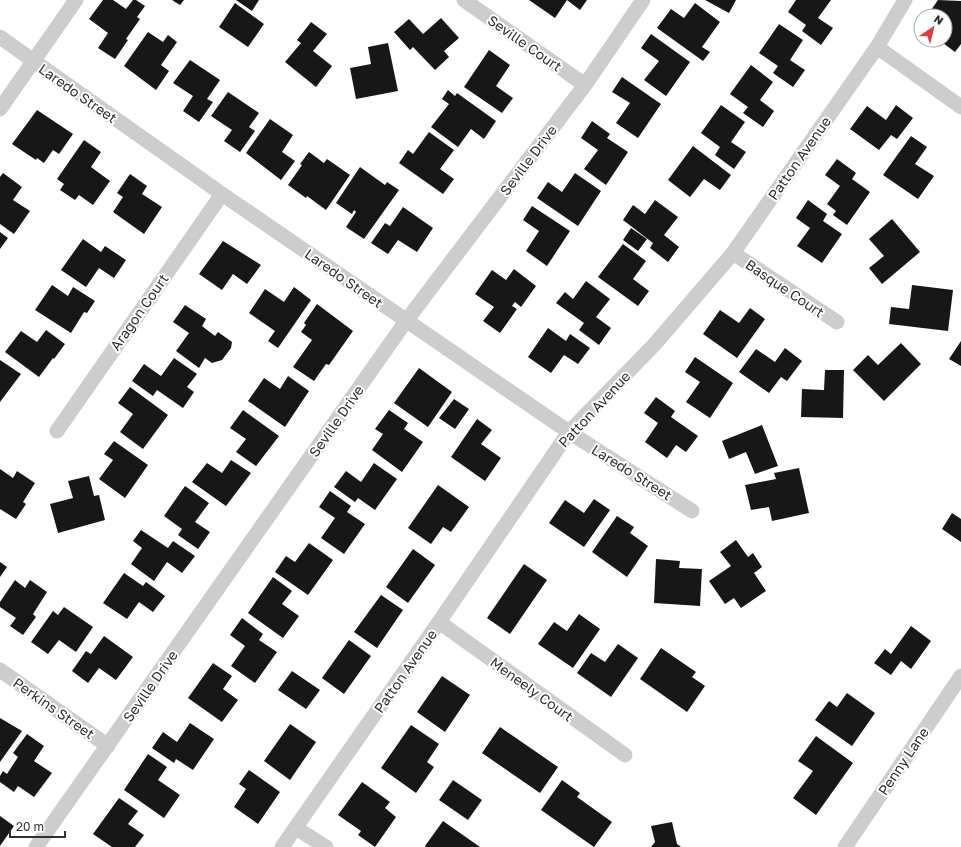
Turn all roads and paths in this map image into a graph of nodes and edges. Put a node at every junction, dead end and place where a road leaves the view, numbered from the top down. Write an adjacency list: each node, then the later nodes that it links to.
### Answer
1 (76, 0): 7 (street)
2 (464, 0): 8 (street, Seville Court)
3 (643, 0): 8 (street, Seville Drive)
4 (905, 0): 6 (street, Patton Avenue)
5 (0, 37): 7 (street, Laredo Street)
6 (877, 47): 9 (street); 12 (street, Patton Avenue)
7 (33, 62): 10 (street); 11 (street, Laredo Street)
8 (585, 85): 13 (street, Seville Drive)
9 (961, 107)
10 (0, 109)
11 (222, 194): 13 (street, Laredo Street); 15 (street, Aragon Court)
12 (733, 253): 14 (street, Basque Court); 16 (street, Patton Avenue)
13 (406, 321): 16 (street, Laredo Street); 21 (street, Seville Drive)
14 (837, 322)
15 (57, 431)
16 (568, 432): 17 (street, Laredo Street); 18 (street, Patton Avenue)
17 (692, 511)
18 (439, 622): 22 (street, Meneely Court); 23 (street, Patton Avenue)
19 (0, 670): 21 (street, Perkins Street)
20 (961, 676): 27 (street, Penny Lane)
21 (108, 746): 24 (street, Seville Drive)
22 (625, 755)
23 (296, 828): 25 (street, Patton Avenue); 26 (street)
24 (36, 847)
25 (282, 847)
26 (326, 847)
27 (845, 847)

